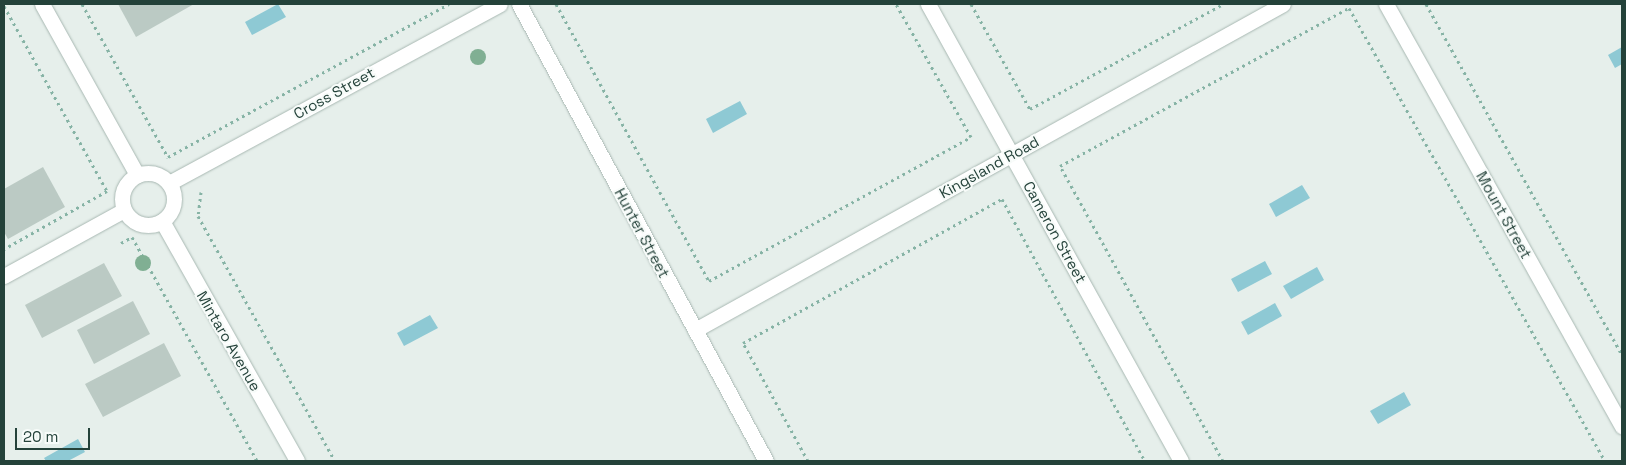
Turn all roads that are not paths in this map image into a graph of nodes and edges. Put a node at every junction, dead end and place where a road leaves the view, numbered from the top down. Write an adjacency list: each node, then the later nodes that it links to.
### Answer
1 (42, 4): 8 (street)
2 (500, 4): 9 (street, Cross Street)
3 (519, 4): 13 (street, Hunter Street)
4 (928, 4): 7 (street, Cameron Street)
5 (1283, 4): 7 (street, Kingsland Road)
6 (1386, 4): 14 (street, Mount Street)
7 (1011, 154): 13 (street, Kingsland Road); 17 (street, Cameron Street)
8 (137, 175): 9 (street); 10 (street)
9 (169, 183): 11 (street)
10 (124, 210): 11 (street); 12 (street)
11 (162, 221): 15 (street, Mintaro Avenue)
12 (4, 276)
13 (695, 330): 16 (street, Hunter Street)
14 (1622, 427)
15 (297, 461)
16 (766, 461)
17 (1181, 461)

